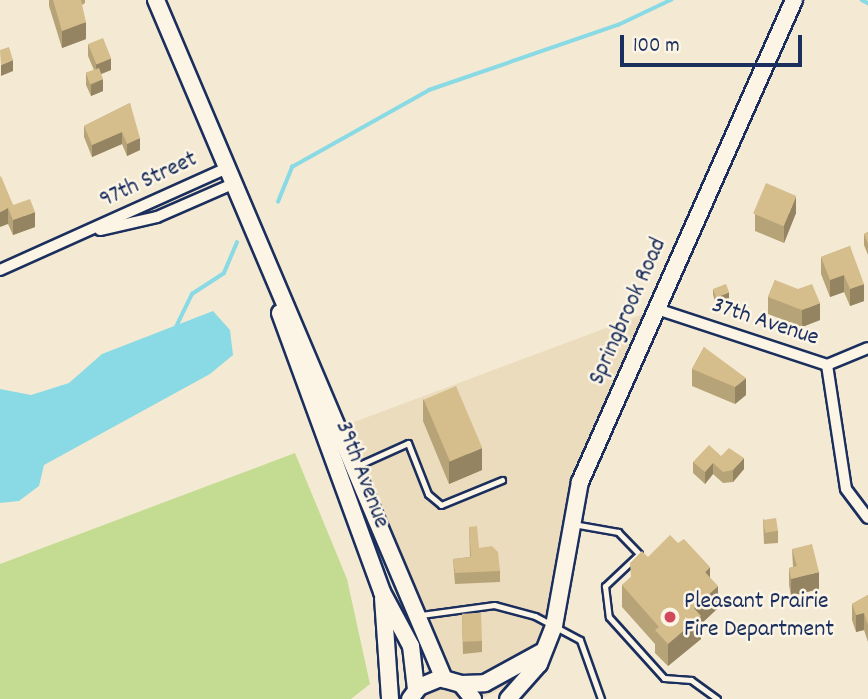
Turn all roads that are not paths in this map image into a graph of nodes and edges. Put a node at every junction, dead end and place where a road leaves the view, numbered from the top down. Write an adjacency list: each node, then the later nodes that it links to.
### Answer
1 (156, 0): 3 (main road, 39th Avenue)
2 (794, 0): 8 (main road, Springbrook Road)
3 (229, 167): 4 (main road, 39th Avenue); 5 (street, 97th Street)
4 (235, 183): 5 (street, 97th Street); 7 (main road, 39th Avenue)
5 (86, 232): 6 (street, 97th Street)
6 (0, 270)
7 (273, 273): 11 (main road, 39th Avenue); 15 (main road, 39th Avenue)
8 (657, 309): 10 (street, 37th Avenue); 14 (main road, Springbrook Road)
9 (868, 348): 10 (street)
10 (827, 365): 13 (street, 37th Avenue)
11 (355, 467): 12 (lane); 16 (main road, 39th Avenue)
12 (502, 480)
13 (868, 518)
14 (569, 524): 17 (main road, Springbrook Road); 26 (lane)
15 (382, 592): 21 (main road, 39th Avenue); 22 (main road)
16 (418, 616): 17 (lane); 19 (main road, 39th Avenue)
17 (554, 626): 18 (main road, Springbrook Road); 25 (lane)
18 (540, 653): 20 (main road); 24 (main road, Springbrook Road)
19 (444, 679): 20 (main road); 21 (main road)
20 (461, 684): 23 (main road)
21 (411, 696)
22 (390, 699)
23 (472, 699)
24 (508, 699)
25 (601, 699)
26 (717, 699)

